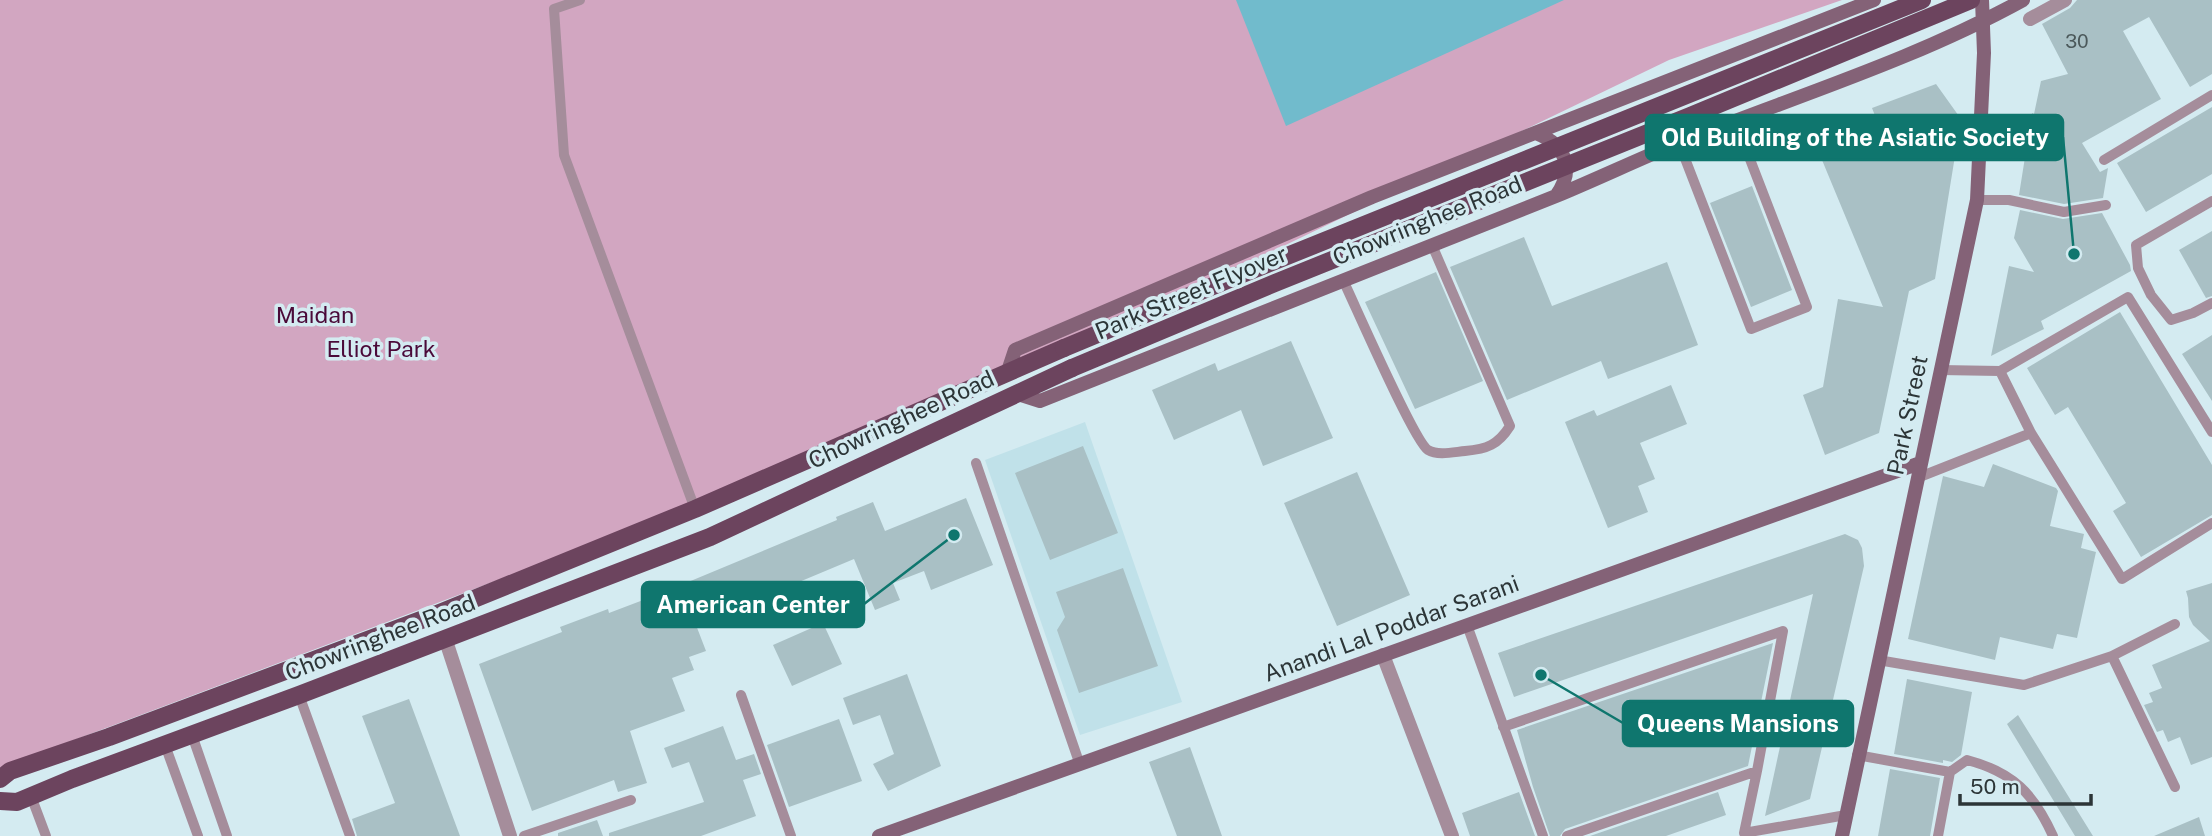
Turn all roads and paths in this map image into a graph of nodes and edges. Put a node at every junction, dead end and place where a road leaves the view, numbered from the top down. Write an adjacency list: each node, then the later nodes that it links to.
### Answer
1 (580, 0): 31 (lane)
2 (1874, 0): 12 (main road, Chowringhee Road)
3 (1923, 0): 23 (main road, Park Street Flyover, bridge)
4 (1971, 0): 25 (main road, Park Street Flyover, bridge)
5 (1982, 0): 9 (main road, Park Street)
6 (2023, 0): 9 (main road, Chowringhee Road)
7 (2065, 0): 8 (street)
8 (2030, 19)
9 (1984, 21): 11 (main road, Chowringhee Road); 16 (main road, Park Street)
10 (2212, 95): 14 (lane)
11 (1736, 122): 13 (main road, Chowringhee Road); 13 (lane)
12 (1535, 132): 15 (main road); 23 (main road, Chowringhee Road)
13 (1679, 143): 15 (main road, Chowringhee Road)
14 (2104, 160)
15 (1556, 196): 19 (main road, Chowringhee Road)
16 (1977, 200): 18 (lane); 22 (main road, Park Street)
17 (2212, 201): 21 (lane)
18 (2106, 205)
19 (1432, 245): 20 (main road, Chowringhee Road); 20 (lane)
20 (1343, 280): 25 (main road, Chowringhee Road)
21 (2212, 303)
22 (1940, 370): 24 (lane); 29 (main road, Park Street)
23 (1007, 371): 31 (main road, Chowringhee Road)
24 (2000, 371): 26 (lane); 27 (lane)
25 (1014, 393): 34 (main road, Chowringhee Road)
26 (2212, 432)
27 (2031, 433): 30 (lane); 32 (lane)
28 (976, 463): 47 (lane)
29 (1920, 463): 30 (main road, Park Street); 36 (main road, Anandi Lal Poddar Sarani)
30 (1917, 478): 40 (main road, Park Street)
31 (695, 509): 33 (main road, Chowringhee Road)
32 (2212, 523)
33 (478, 597): 34 (main road); 50 (main road, Chowringhee Road)
34 (488, 622): 37 (main road, Chowringhee Road)
35 (2175, 624): 39 (lane)
36 (1467, 625): 38 (main road, Anandi Lal Poddar Sarani); 43 (lane)
37 (445, 638): 41 (main road, Chowringhee Road); 61 (street)
38 (1383, 655): 47 (main road, Anandi Lal Poddar Sarani); 65 (street)
39 (2112, 656): 40 (lane); 51 (lane)
40 (1878, 660): 46 (main road, Park Street)
41 (299, 695): 44 (main road, Chowringhee Road); 60 (lane)
42 (741, 695): 63 (lane)
43 (1503, 727): 48 (lane); 66 (lane)
44 (192, 735): 45 (main road, Chowringhee Road); 59 (lane)
45 (165, 745): 52 (main road, Chowringhee Road); 58 (lane)
46 (1857, 755): 49 (lane); 55 (main road, Park Street)
47 (1080, 765): 56 (main road, Anandi Lal Poddar Sarani)
48 (1757, 771): 55 (lane); 67 (lane)
49 (1950, 772): 69 (lane); 70 (lane)
50 (0, 779)
51 (2175, 788)
52 (31, 796): 54 (main road, Chowringhee Road); 57 (lane)
53 (631, 800): 62 (lane)
54 (0, 801)
55 (1846, 815): 68 (main road, Park Street)
56 (902, 832): 64 (main road, Anandi Lal Poddar Sarani)
57 (46, 836)
58 (198, 836)
59 (228, 836)
60 (350, 836)
61 (510, 836)
62 (524, 836)
63 (791, 836)
64 (878, 836)
65 (1452, 836)
66 (1543, 836)
67 (1567, 836)
68 (1842, 836)
69 (1938, 836)
70 (2053, 836)

